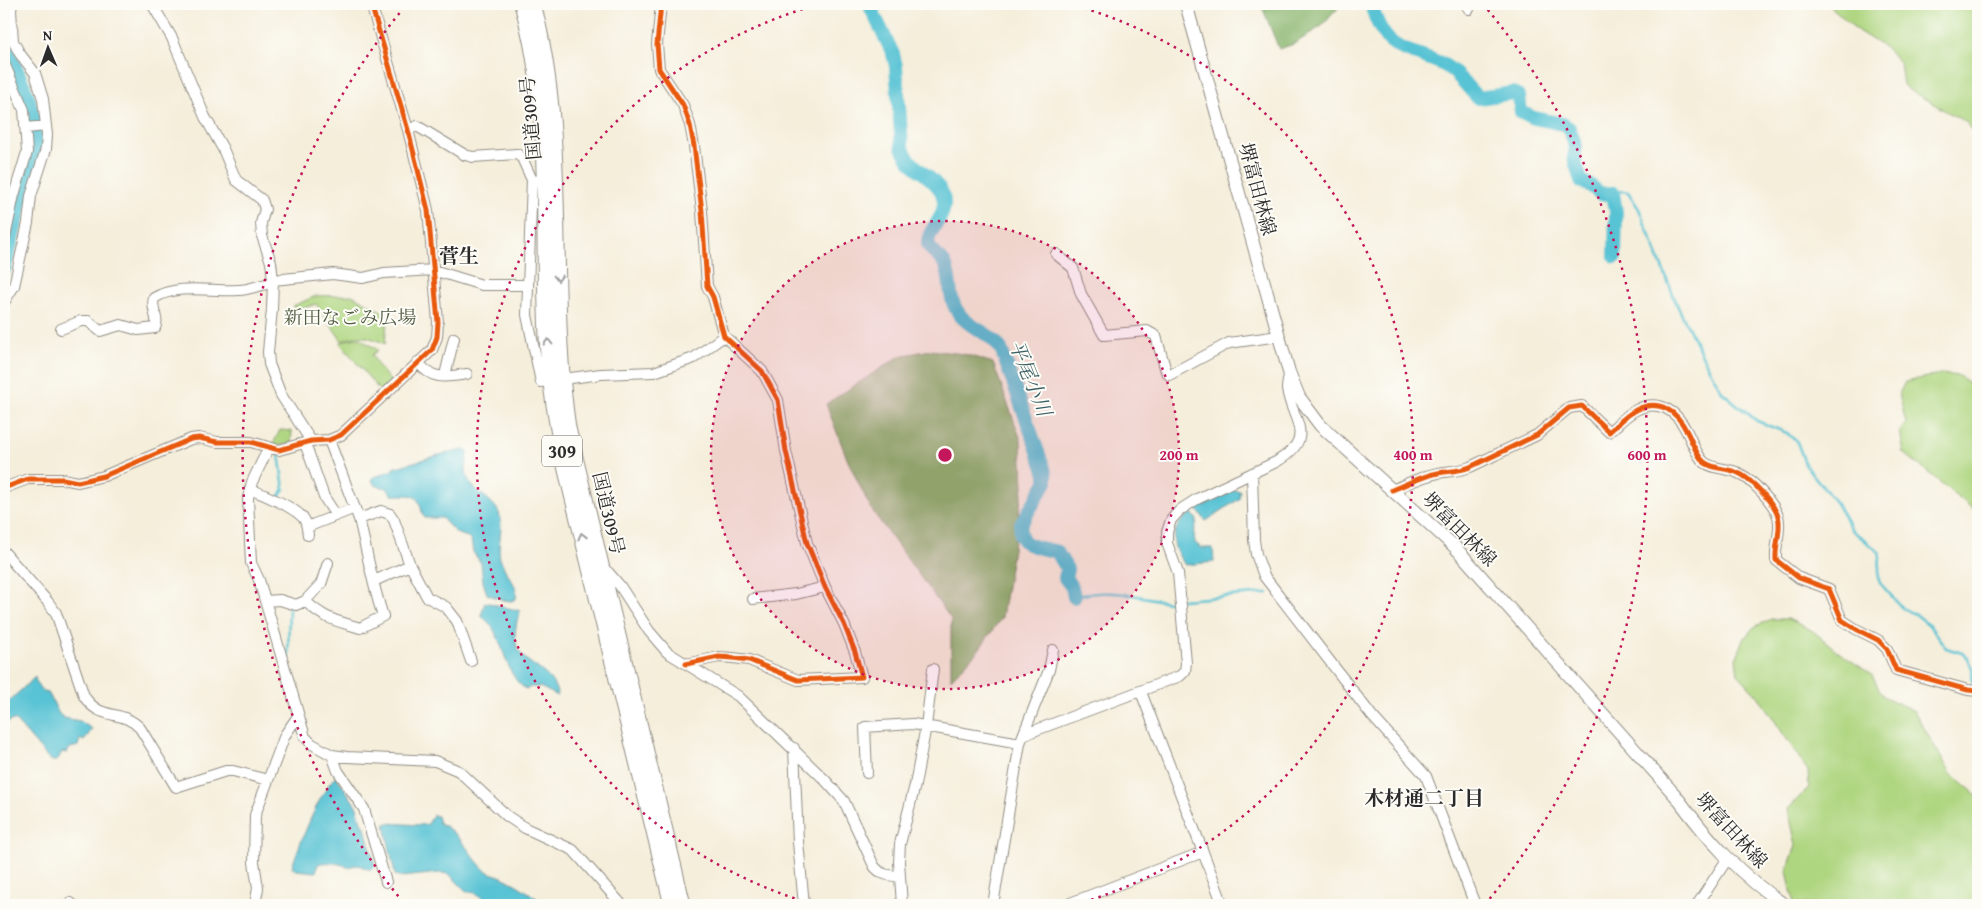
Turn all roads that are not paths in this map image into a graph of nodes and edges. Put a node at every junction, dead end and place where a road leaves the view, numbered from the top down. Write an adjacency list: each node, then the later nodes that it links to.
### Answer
1 (12, 4): 9 (street)
2 (152, 4): 16 (street)
3 (371, 4): 11 (street)
4 (522, 4): 12 (highway, 国道309号 / 309)
5 (533, 4): 27 (highway, 国道309号 / 309, one-way to 27)
6 (661, 4): 20 (street)
7 (1186, 4): 21 (main road, 堺富田林線)
8 (4, 64): 10 (street)
9 (46, 126): 10 (street); 18 (street)
10 (26, 128): 13 (street)
11 (408, 130): 12 (street); 15 (street)
12 (538, 181): 17 (street); 27 (highway, 国道309号 / 309, one-way to 12)
13 (4, 242)
14 (1056, 254): 21 (street)
15 (433, 270): 16 (street); 17 (street); 22 (street)
16 (273, 281): 19 (street); 29 (street)
17 (528, 285): 27 (street)
18 (4, 302)
19 (61, 329)
20 (724, 336): 27 (street); 43 (street)
21 (1279, 336): 25 (main road, 堺富田林線)
22 (434, 344): 23 (street); 24 (street)
23 (418, 362): 26 (street); 28 (street)
24 (446, 371)
25 (1289, 372): 31 (street); 34 (main road, 堺富田林線)
26 (467, 374)
27 (556, 381): 41 (highway, 国道309号 / 309); 67 (highway, 国道309号 / 309, one-way to 27)
28 (329, 440): 29 (street); 35 (street)
29 (308, 442): 30 (street); 36 (street)
30 (269, 447): 32 (street); 33 (street)
31 (1252, 473): 52 (street); 75 (street)
32 (4, 488)
33 (250, 489): 36 (street); 45 (street)
34 (1392, 490): 51 (street); 61 (main road, 堺富田林線)
35 (355, 508): 36 (street); 37 (street)
36 (335, 514)
37 (359, 519): 40 (street); 42 (street)
38 (4, 552): 59 (street)
39 (328, 563): 46 (street)
40 (410, 565): 42 (street); 48 (street)
41 (602, 568): 49 (street); 68 (highway, 国道309号 / 309)
42 (374, 582): 46 (street)
43 (825, 587): 44 (street); 49 (street)
44 (753, 599)
45 (265, 601): 46 (street); 53 (street)
46 (305, 601)
47 (1053, 650): 55 (street)
48 (471, 661)
49 (686, 664): 56 (street)
50 (933, 668): 54 (street)
51 (1978, 691)
52 (1141, 692): 55 (street); 60 (street)
53 (298, 716): 57 (street); 59 (street)
54 (926, 726): 55 (street); 58 (street); 62 (street)
55 (1021, 739): 71 (street)
56 (794, 748): 62 (street); 69 (street)
57 (332, 755): 63 (street); 66 (street)
58 (867, 773)
59 (268, 780): 65 (street)
60 (1203, 852): 64 (street); 74 (street)
61 (1728, 858): 76 (street); 77 (main road, 堺富田林線)
62 (900, 876): 70 (street)
63 (386, 882)
64 (1092, 895): 72 (street); 73 (street)
65 (255, 905)
66 (622, 905)
67 (672, 905)
68 (683, 905)
69 (804, 905)
70 (902, 905)
71 (993, 905)
72 (1065, 905)
73 (1096, 905)
74 (1223, 905)
75 (1475, 905)
76 (1698, 905)
77 (1785, 905)

